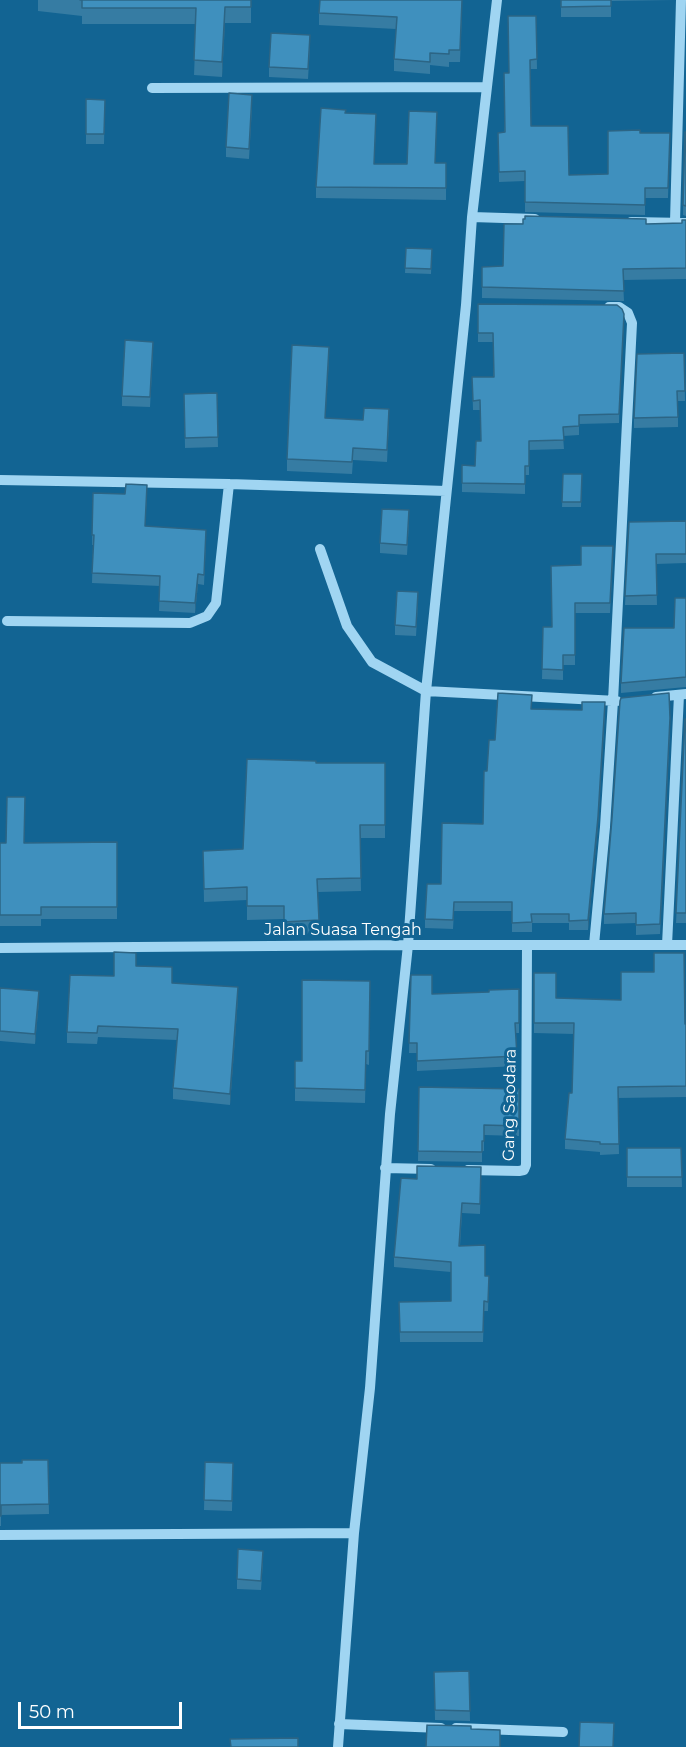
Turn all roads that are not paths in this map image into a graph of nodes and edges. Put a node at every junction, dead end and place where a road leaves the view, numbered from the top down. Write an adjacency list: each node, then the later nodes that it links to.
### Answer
1 (496, 0): 3 (street)
2 (681, 0): 5 (street)
3 (487, 87): 4 (street); 6 (street)
4 (152, 88)
5 (682, 139): 9 (street)
6 (472, 216): 7 (street); 10 (street)
7 (544, 220)
8 (620, 222): 9 (street)
9 (680, 222)
10 (466, 305): 11 (street); 15 (street)
11 (478, 305)
12 (595, 307): 21 (street)
13 (0, 480): 14 (street)
14 (229, 484): 15 (street); 17 (street)
15 (446, 491): 18 (street)
16 (320, 549): 18 (street)
17 (7, 621)
18 (426, 691): 21 (street); 22 (street)
19 (682, 694): 20 (street); 25 (street)
20 (646, 698)
21 (618, 701): 24 (street)
22 (408, 945): 23 (street, Jalan Suasa Tengah); 27 (street, Jalan Suasa Tengah); 28 (street)
23 (527, 945): 24 (street, Jalan Suasa Tengah); 28 (street, Gang Saodara)
24 (594, 945): 25 (street, Jalan Suasa Tengah)
25 (667, 945): 26 (street, Jalan Suasa Tengah)
26 (686, 945)
27 (0, 948)
28 (388, 1168): 29 (street)
29 (354, 1533): 30 (street); 31 (street)
30 (0, 1535)
31 (339, 1724): 32 (street); 33 (street)
32 (563, 1732)
33 (338, 1747)

